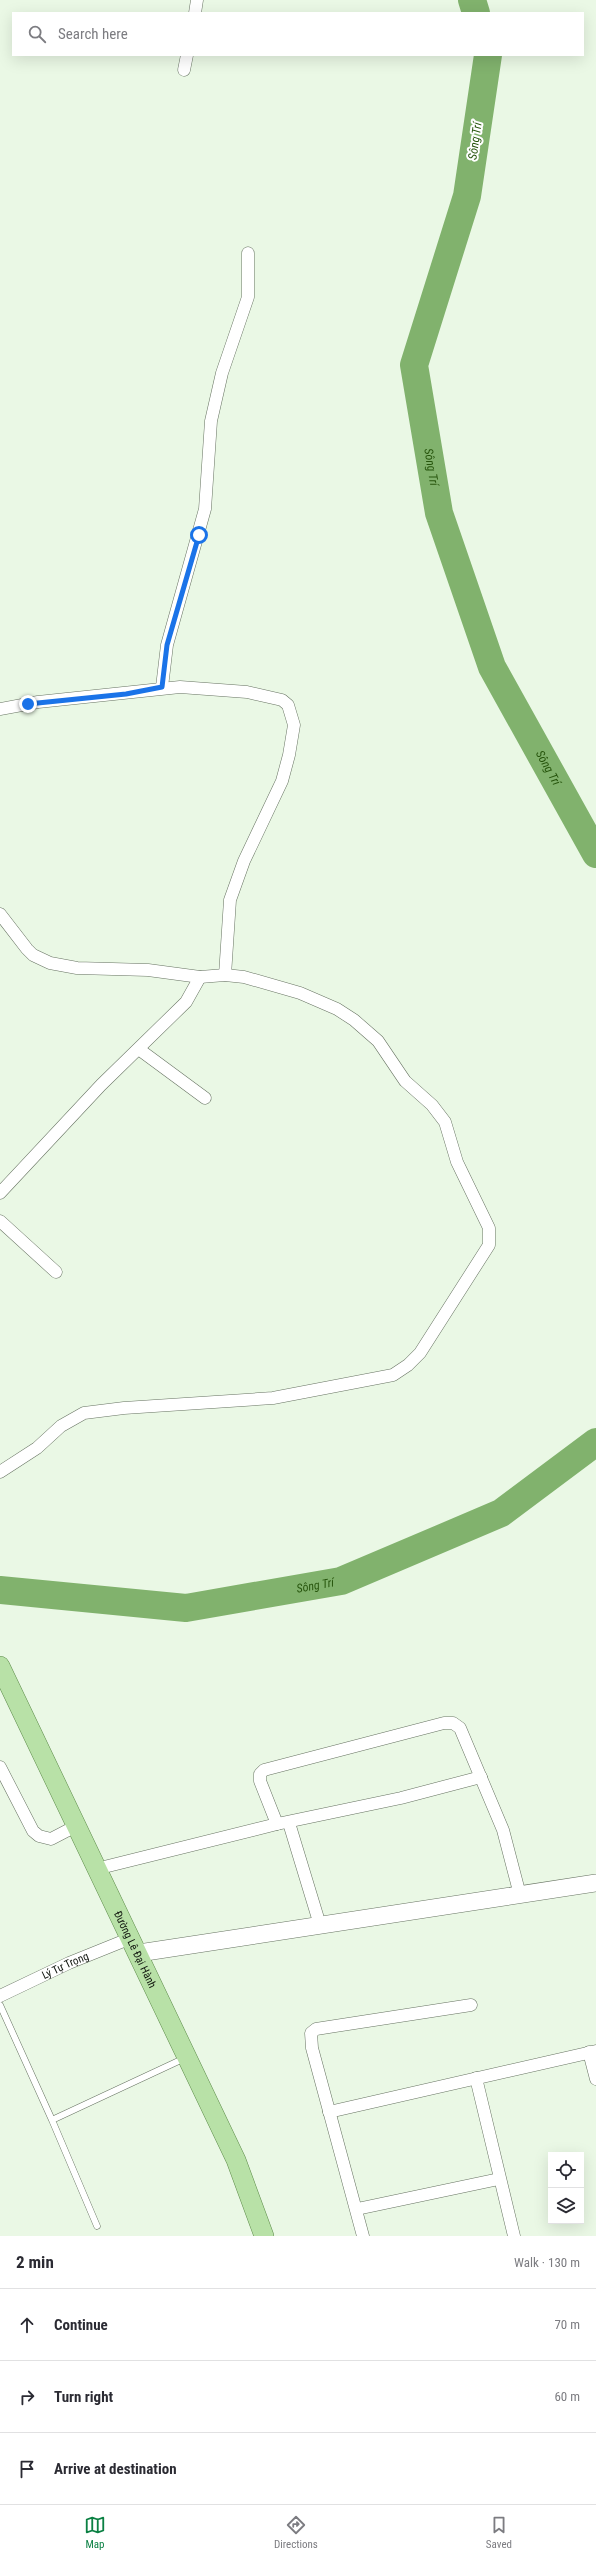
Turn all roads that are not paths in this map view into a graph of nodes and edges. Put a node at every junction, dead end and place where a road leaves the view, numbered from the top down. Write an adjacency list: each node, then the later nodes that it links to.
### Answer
1 (197, 0): 2 (street)
2 (195, 12)
3 (187, 56): 4 (street)
4 (184, 70)
5 (248, 253): 6 (street)
6 (162, 687): 7 (street); 9 (street)
7 (0, 709)
8 (0, 914): 10 (street)
9 (225, 975): 10 (street); 16 (street)
10 (200, 977): 11 (street)
11 (140, 1050): 12 (street); 13 (street)
12 (205, 1098)
13 (0, 1193)
14 (0, 1221): 15 (street)
15 (56, 1272)
16 (0, 1472)
17 (0, 1666): 21 (main road, Đường Lê Đại Hành)
18 (0, 1767): 21 (street)
19 (481, 1777): 20 (street); 20 (street); 24 (street)
20 (283, 1824): 22 (street); 25 (street)
21 (76, 1826): 22 (main road, Đường Lê Đại Hành)
22 (96, 1869): 26 (main road, Đường Lê Đại Hành)
23 (596, 1883): 24 (street)
24 (520, 1895): 25 (street)
25 (320, 1925): 26 (street)
26 (135, 1946): 27 (street, Lý Tự Trọng); 31 (main road, Đường Lê Đại Hành)
27 (0, 1996)
28 (0, 2005): 35 (lane)
29 (471, 2005): 34 (street)
30 (592, 2052): 32 (street); 33 (street)
31 (186, 2057): 35 (lane); 39 (main road, Đường Lê Đại Hành)
32 (476, 2078): 34 (street); 36 (street)
33 (596, 2079)
34 (329, 2112): 37 (street)
35 (52, 2120): 38 (lane)
36 (499, 2179): 37 (street); 41 (street)
37 (357, 2209): 40 (street)
38 (97, 2226)
39 (264, 2236)
40 (362, 2236)
41 (514, 2236)

